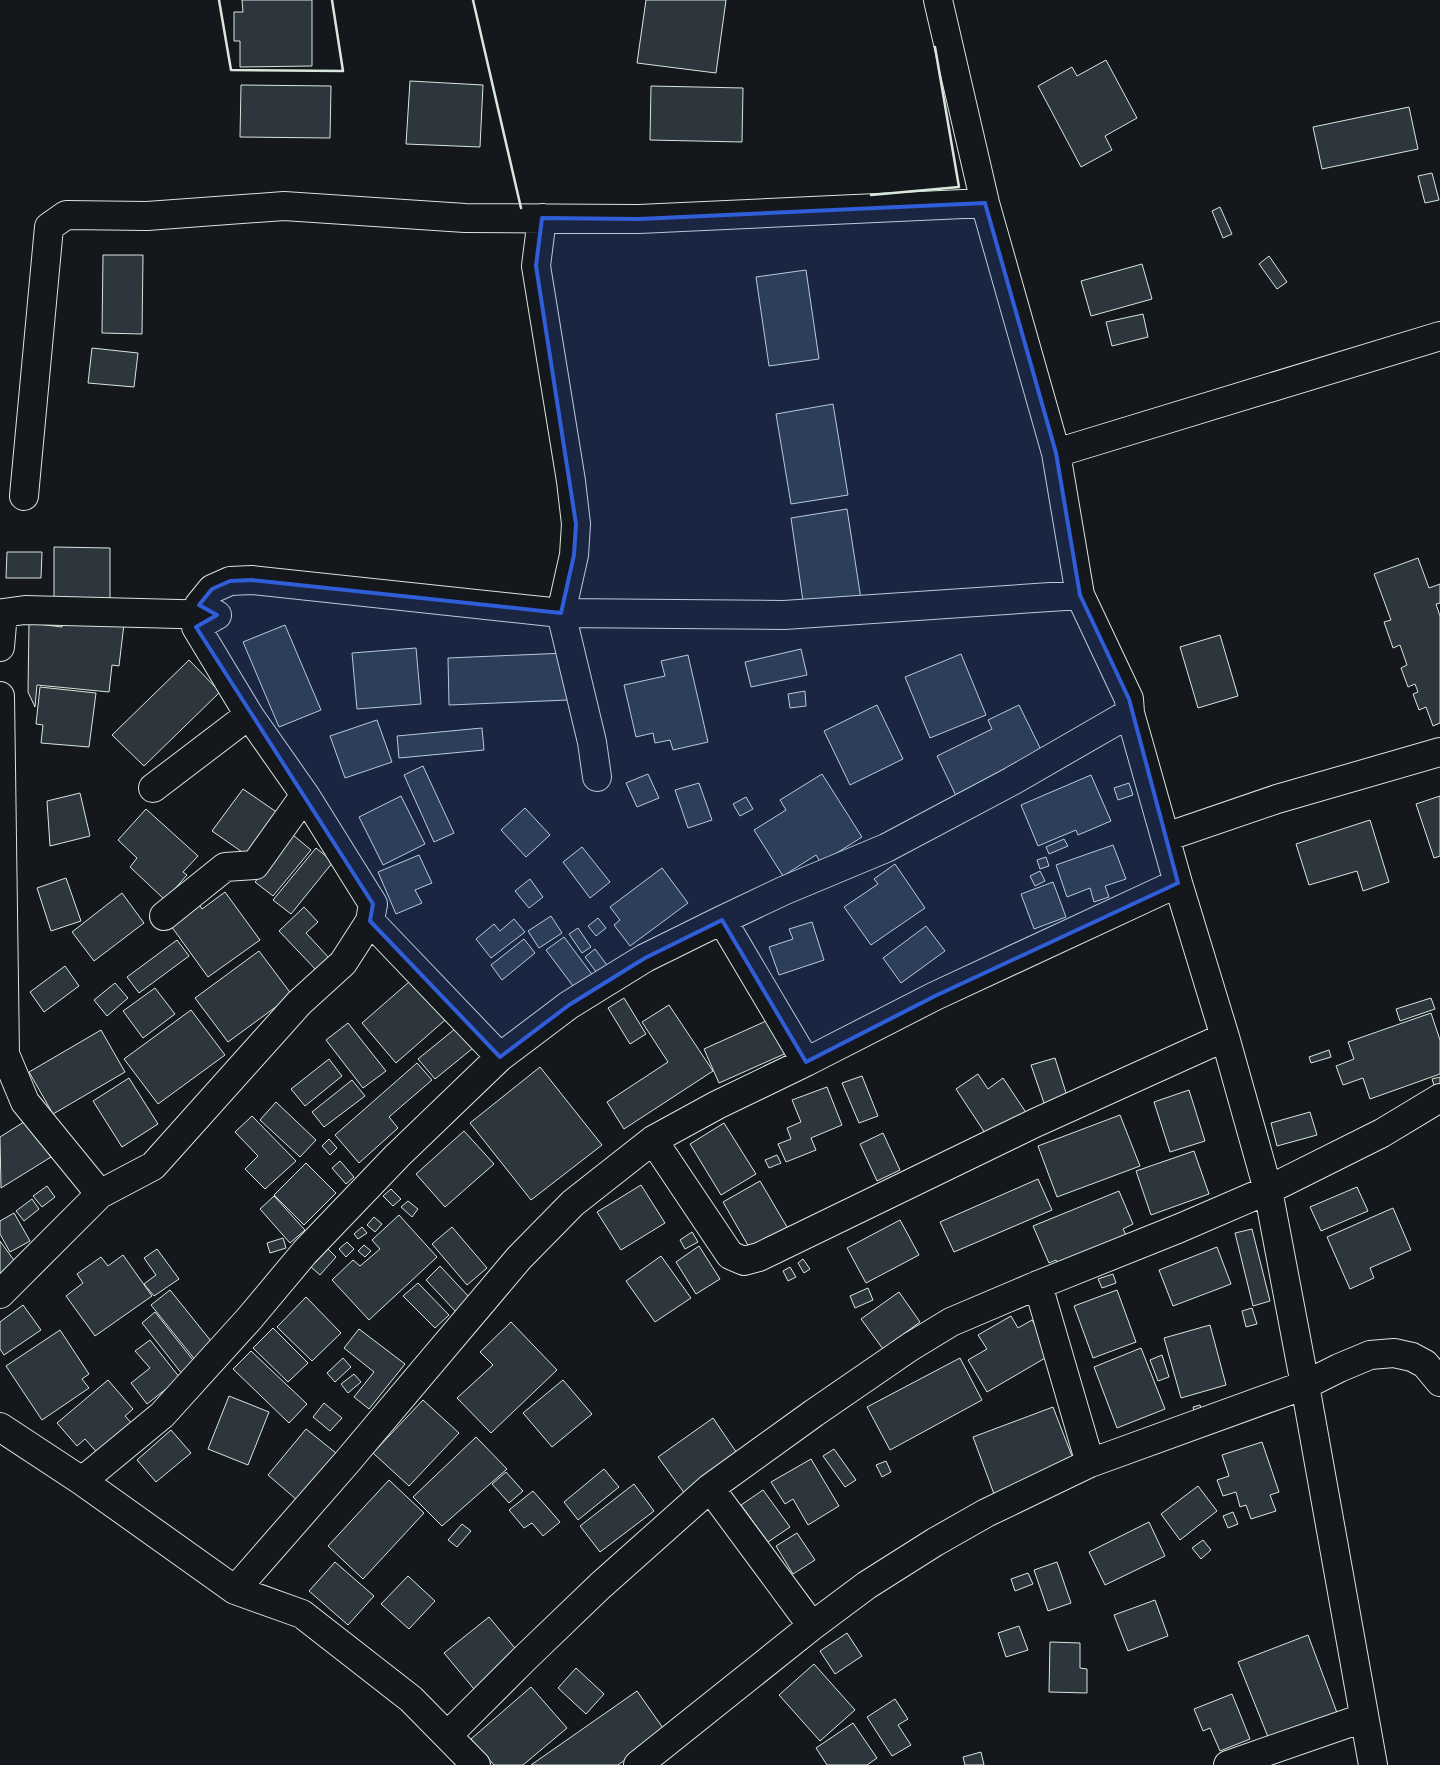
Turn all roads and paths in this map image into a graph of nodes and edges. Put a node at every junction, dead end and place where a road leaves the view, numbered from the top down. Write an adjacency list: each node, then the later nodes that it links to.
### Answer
1 (938, 0): 2 (street)
2 (984, 203): 3 (street); 5 (street)
3 (542, 218): 6 (street); 8 (street)
4 (1440, 336): 5 (street)
5 (1056, 453): 7 (street)
6 (24, 496)
7 (1080, 595): 8 (street); 12 (street)
8 (561, 613): 9 (street); 15 (street)
9 (217, 615): 10 (street); 13 (street)
10 (0, 646)
11 (0, 696): 29 (street)
12 (1130, 713): 18 (street); 21 (street)
13 (249, 715): 16 (street); 17 (street)
14 (1440, 752): 18 (street)
15 (598, 778)
16 (153, 788)
17 (305, 795): 20 (street); 22 (street)
18 (1166, 837): 19 (street)
19 (1178, 883): 23 (street); 25 (street)
20 (164, 916)
21 (722, 920): 24 (street); 25 (street)
22 (370, 921): 24 (street); 29 (street)
23 (1225, 1037): 27 (street); 28 (street)
24 (500, 1057): 36 (street)
25 (806, 1062): 27 (street)
26 (1440, 1098): 28 (street)
27 (653, 1140): 38 (street)
28 (1268, 1190): 30 (street); 33 (street)
29 (100, 1194): 31 (street)
30 (1038, 1285): 35 (street); 37 (street)
31 (0, 1294)
32 (1440, 1382): 33 (street)
33 (1305, 1385): 35 (street); 40 (street)
34 (0, 1427): 36 (street)
35 (1090, 1463): 39 (street)
36 (82, 1481): 38 (street)
37 (710, 1488): 39 (street); 41 (street)
38 (235, 1590): 41 (street)
39 (812, 1626): 43 (street)
40 (1363, 1718): 44 (street); 45 (street)
41 (448, 1735): 42 (street)
42 (476, 1765)
43 (638, 1765)
44 (1228, 1765)
45 (1372, 1765)

